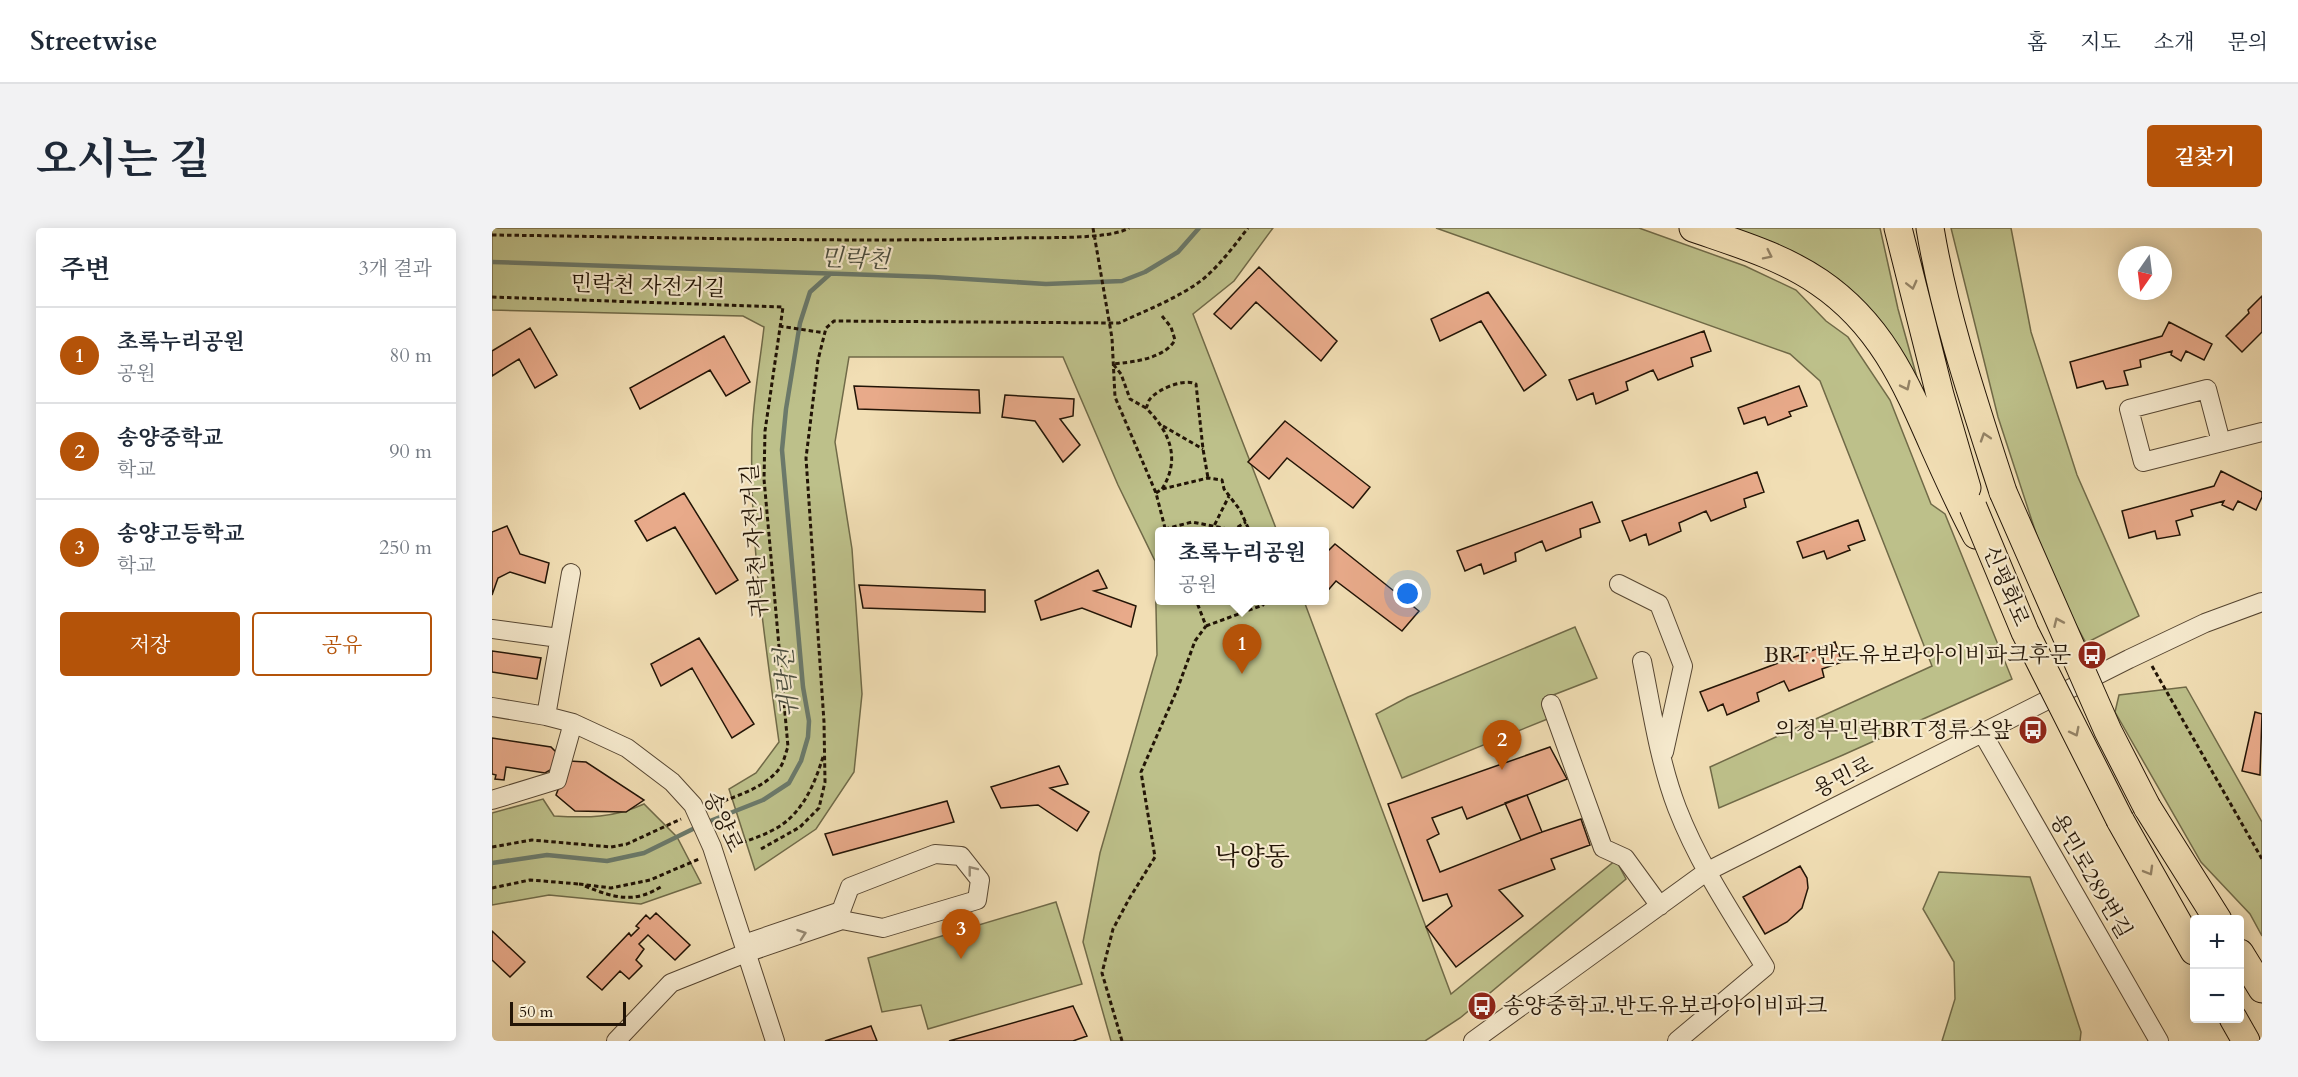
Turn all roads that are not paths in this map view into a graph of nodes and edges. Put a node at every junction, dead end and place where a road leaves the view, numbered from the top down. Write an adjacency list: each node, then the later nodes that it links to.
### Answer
1 (1693, 228): 6 (highway, one-way to 6)
2 (1898, 228): 6 (highway, 신평화로, one-way to 6)
3 (1930, 228): 22 (highway, 신평화로, one-way to 3, bridge)
4 (2262, 432): 5 (street)
5 (2221, 442): 5 (street)
6 (1968, 509): 23 (highway, 신평화로, one-way to 23, bridge)
7 (571, 573): 11 (street)
8 (1619, 584): 18 (street)
9 (2262, 602): 17 (street, 용민로)
10 (492, 629): 11 (street)
11 (559, 638): 15 (street)
12 (1642, 661): 18 (street)
13 (1551, 704): 21 (street)
14 (492, 707): 15 (street, 송양로)
15 (546, 716): 16 (street, 송양로)
16 (573, 723): 19 (street); 24 (street, 송양로)
17 (1983, 734): 20 (street, 용민로); 32 (street, 용민로289번길)
18 (1662, 760): 20 (street)
19 (492, 800)
20 (1706, 872): 21 (street, 용민로); 31 (street)
21 (1660, 906): 30 (street, 용민로)
22 (2215, 915)
23 (2190, 944)
24 (745, 949): 24 (street, one-way to 24); 28 (street); 29 (street, 송양로)
25 (2244, 960): 26 (highway)
26 (2262, 989)
27 (2236, 1023): 33 (highway)
28 (616, 1041)
29 (775, 1041)
30 (1473, 1041)
31 (1677, 1041)
32 (2159, 1041)
33 (2246, 1041)

